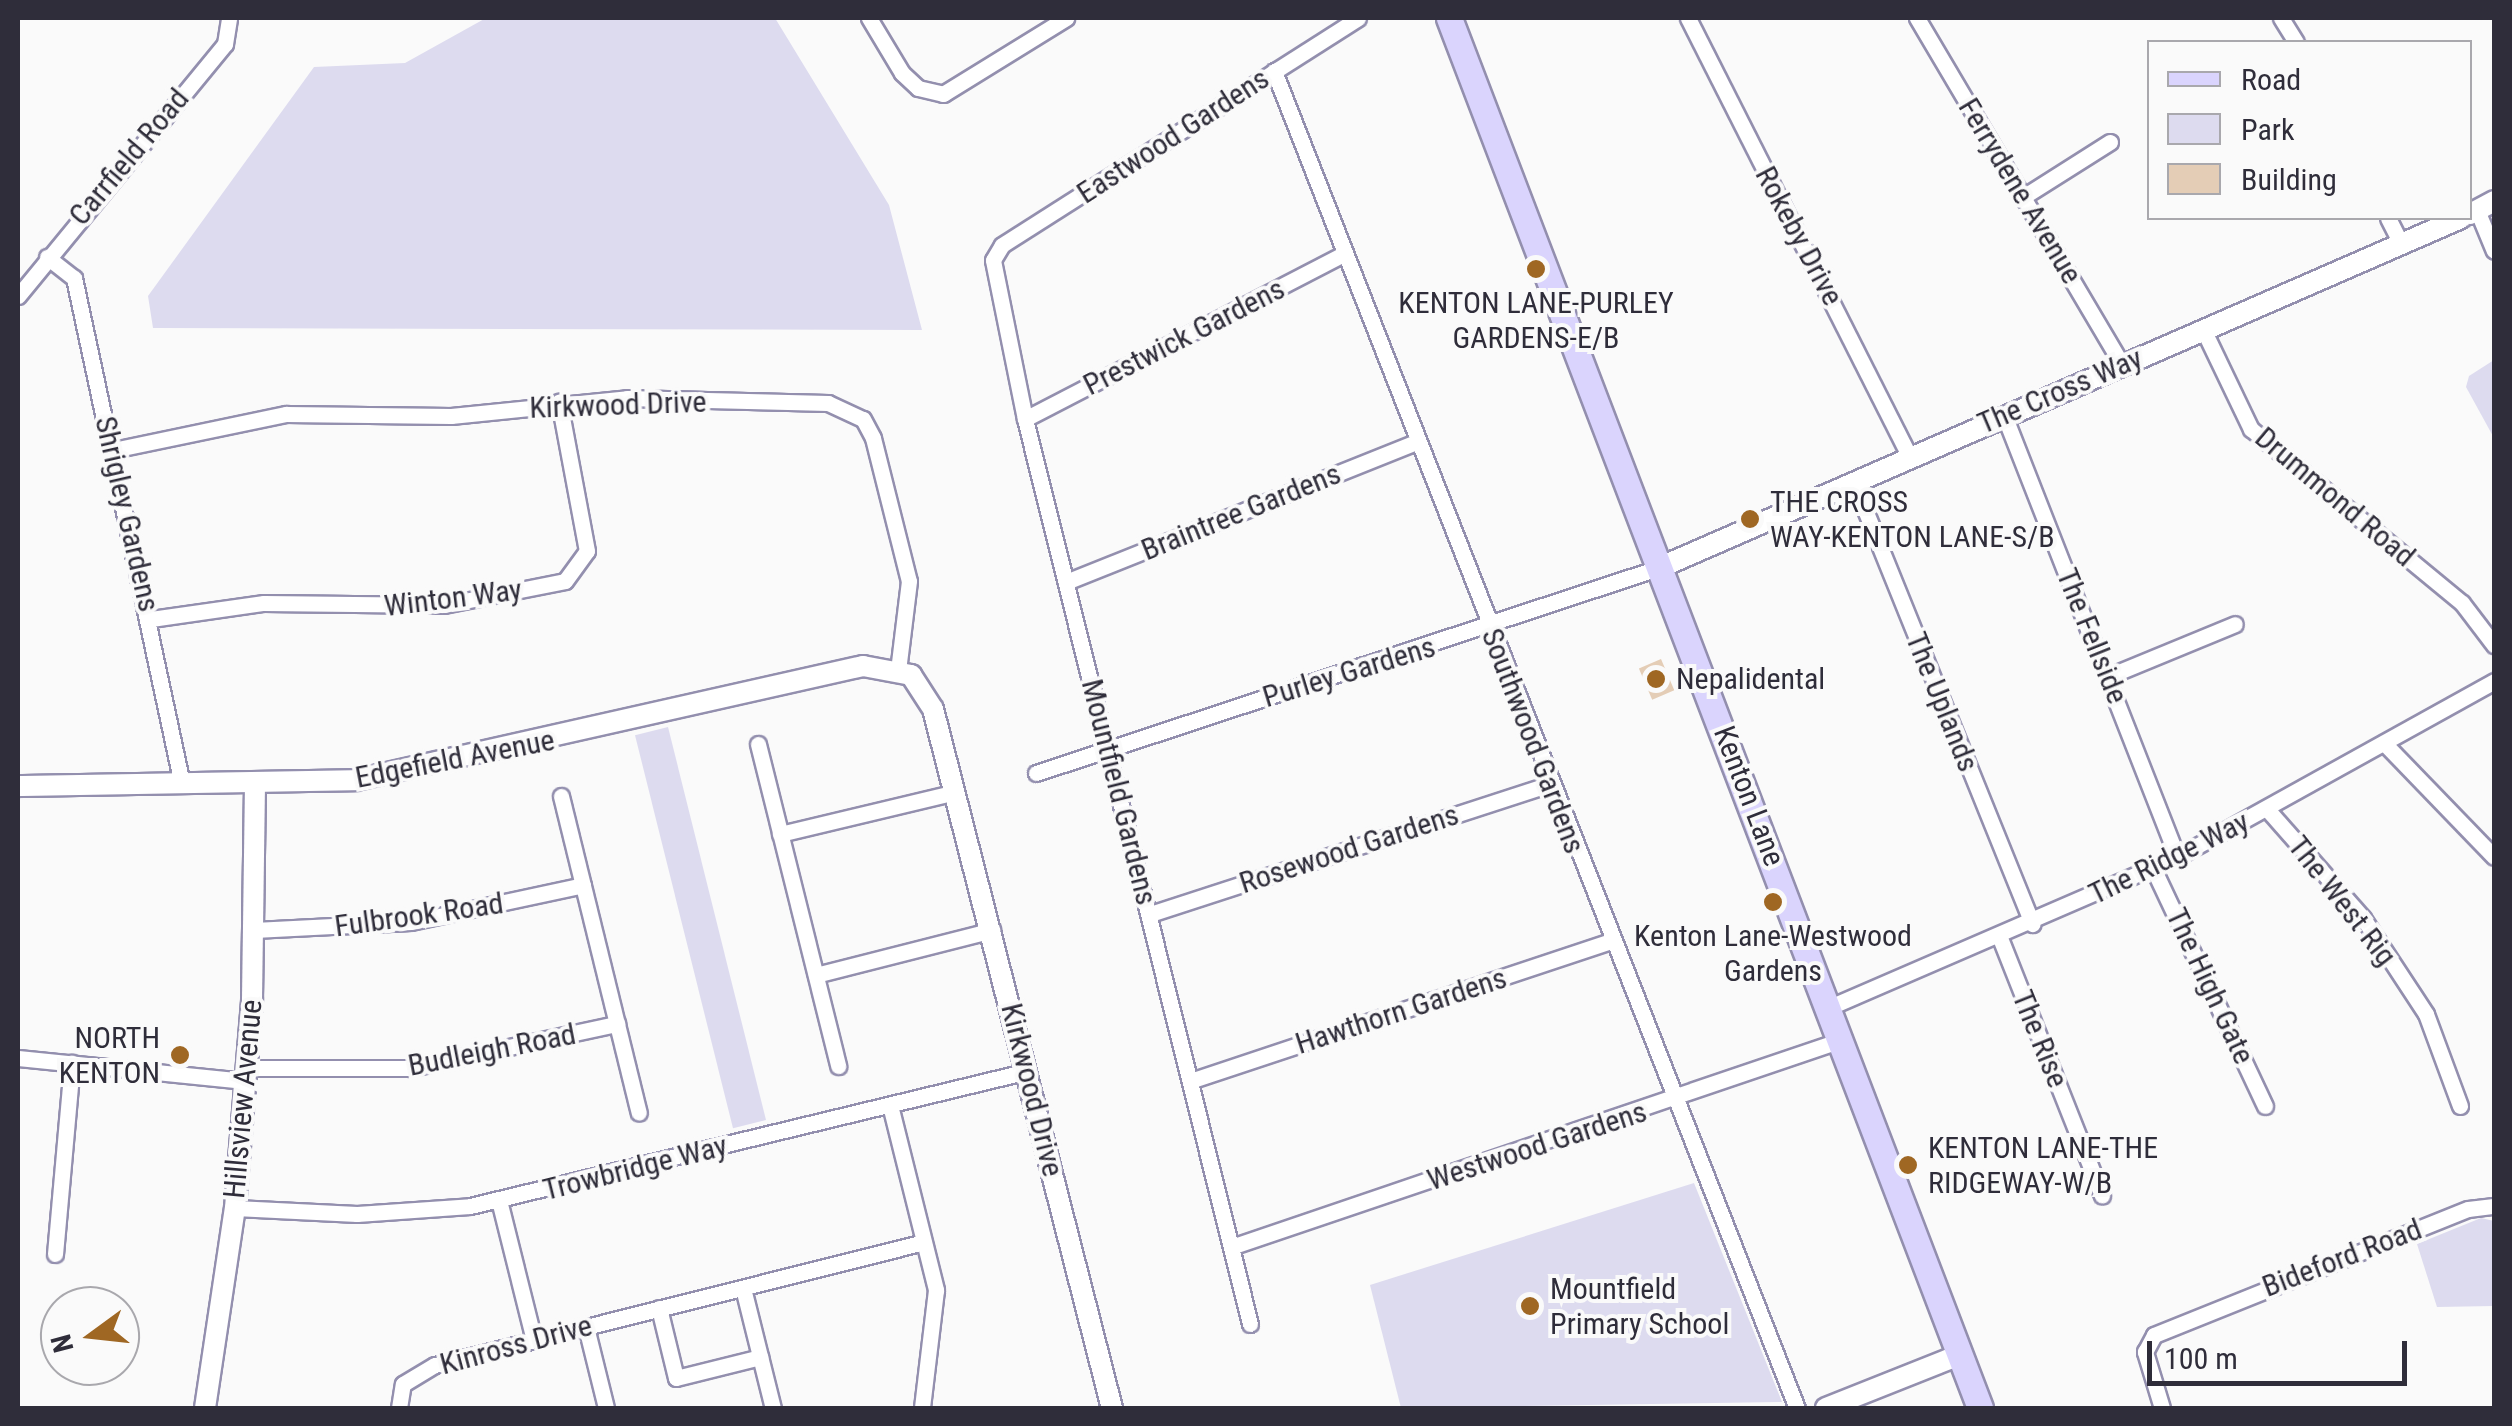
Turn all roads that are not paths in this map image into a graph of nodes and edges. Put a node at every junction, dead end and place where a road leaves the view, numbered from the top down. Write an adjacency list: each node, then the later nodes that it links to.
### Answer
1 (229, 18): 17 (street, Carrfield Road)
2 (869, 18): 3 (street)
3 (1066, 18)
4 (1358, 18): 8 (street, Eastwood Gardens)
5 (1449, 18): 29 (main road, Kenton Lane)
6 (1688, 18): 27 (street, Rokeby Drive)
7 (1917, 18): 10 (street, Ferrydene Avenue)
8 (1274, 71): 16 (street, Southwood Gardens); 18 (street, Eastwood Gardens)
9 (2110, 142): 10 (street)
10 (2023, 197): 21 (street, Ferrydene Avenue)
11 (2475, 211): 15 (street)
12 (2389, 220): 14 (street)
13 (2455, 220): 14 (street, The Cross Way)
14 (2401, 244): 20 (street, The Cross Way)
15 (2494, 252)
16 (1343, 254): 24 (street, Prestwick Gardens); 25 (street, Southwood Gardens)
17 (47, 257): 19 (street, Carrfield Road); 26 (street, Shrigley Gardens)
18 (993, 260): 24 (street, Mountfield Gardens)
19 (18, 296)
20 (2203, 329): 21 (street, The Cross Way); 34 (street, Drummond Road)
21 (2122, 364): 23 (street, The Cross Way)
22 (559, 402): 26 (street, Kirkwood Drive); 31 (street, Winton Way); 35 (street, Kirkwood Drive)
23 (2004, 415): 27 (street, The Cross Way); 36 (street, The Fellside)
24 (1025, 419): 30 (street, Mountfield Gardens)
25 (1416, 442): 30 (street, Braintree Gardens); 33 (street, Southwood Gardens)
26 (113, 450): 31 (street, Shrigley Gardens)
27 (1910, 456): 28 (street, The Cross Way)
28 (1853, 480): 29 (street, The Cross Way); 55 (street, The Uplands)
29 (1661, 567): 33 (street, Purley Gardens); 61 (main road, Kenton Lane)
30 (1066, 582): 40 (street, Mountfield Gardens)
31 (151, 618): 42 (street, Shrigley Gardens)
32 (2235, 624): 36 (street)
33 (1489, 628): 40 (street, Purley Gardens); 43 (street, Southwood Gardens)
34 (2494, 645)
35 (892, 668): 45 (street, Edgefield Avenue); 46 (street, Kirkwood Drive)
36 (2109, 676): 50 (street, The Fellside)
37 (2494, 681): 38 (street, The Ridge Way)
38 (2384, 743): 48 (street, The Ridge Way); 51 (street)
39 (758, 744): 49 (street)
40 (1108, 748): 41 (street, Purley Gardens); 54 (street, Mountfield Gardens)
41 (1036, 773)
42 (182, 784): 44 (street, Edgefield Avenue); 45 (street, Edgefield Avenue)
43 (1549, 784): 54 (street, Rosewood Gardens); 59 (street, Southwood Gardens)
44 (18, 786)
45 (255, 788): 56 (street, Hillsview Avenue)
46 (956, 792): 49 (street); 57 (street, Kirkwood Drive)
47 (561, 796): 53 (street)
48 (2267, 809): 50 (street, The Ridge Way); 73 (street, The West Rig)
49 (780, 834): 60 (street)
50 (2177, 857): 52 (street, The Ridge Way)
51 (2494, 858)
52 (2154, 868): 55 (street, The Ridge Way); 72 (street, The High Gate)
53 (583, 885): 56 (street, Fulbrook Road); 62 (street)
54 (1150, 914): 69 (street, Mountfield Gardens)
55 (2032, 924): 58 (street, The Ridge Way)
56 (254, 930): 68 (street, Hillsview Avenue)
57 (992, 930): 60 (street); 67 (street, Kirkwood Drive)
58 (2000, 938): 61 (street, The Ridge Way); 75 (street, The Rise)
59 (1611, 941): 69 (street, Hawthorn Gardens); 70 (street, Southwood Gardens)
60 (816, 975): 66 (street)
61 (1830, 1007): 63 (main road, Kenton Lane)
62 (617, 1024): 68 (street, Budleigh Road); 74 (street)
63 (1841, 1040): 70 (street, Westwood Gardens); 87 (main road, Kenton Lane)
64 (18, 1058): 65 (street, Budleigh Road)
65 (72, 1063): 68 (street, Budleigh Road); 81 (street)
66 (838, 1066)
67 (1028, 1071): 71 (street, Trowbridge Way); 94 (street, Kirkwood Drive)
68 (246, 1075): 78 (street, Hillsview Avenue)
69 (1190, 1081): 80 (street, Mountfield Gardens)
70 (1673, 1101): 80 (street, Westwood Gardens); 95 (street, Southwood Gardens)
71 (890, 1105): 76 (street, Trowbridge Way); 79 (street)
72 (2264, 1106)
73 (2460, 1106)
74 (639, 1112)
75 (2102, 1196)
76 (499, 1200): 78 (street, Trowbridge Way); 86 (street)
77 (2494, 1206): 98 (street, Bideford Road)
78 (235, 1208): 89 (street, Hillsview Avenue)
79 (924, 1242): 82 (street, Kinross Drive); 93 (street)
80 (1231, 1247): 84 (street, Mountfield Gardens)
81 (55, 1254)
82 (743, 1288): 83 (street, Kinross Drive); 88 (street)
83 (660, 1308): 85 (street, Kinross Drive); 88 (street)
84 (1250, 1324)
85 (586, 1326): 86 (street, Kinross Drive); 91 (street)
86 (534, 1340): 90 (street, Kinross Drive)
87 (1959, 1355): 96 (street); 97 (main road, Kenton Lane)
88 (760, 1357): 92 (street)
89 (205, 1408)
90 (399, 1408)
91 (606, 1408)
92 (774, 1408)
93 (922, 1408)
94 (1112, 1408)
95 (1797, 1408)
96 (1826, 1408)
97 (1980, 1408)
98 (2162, 1408)

